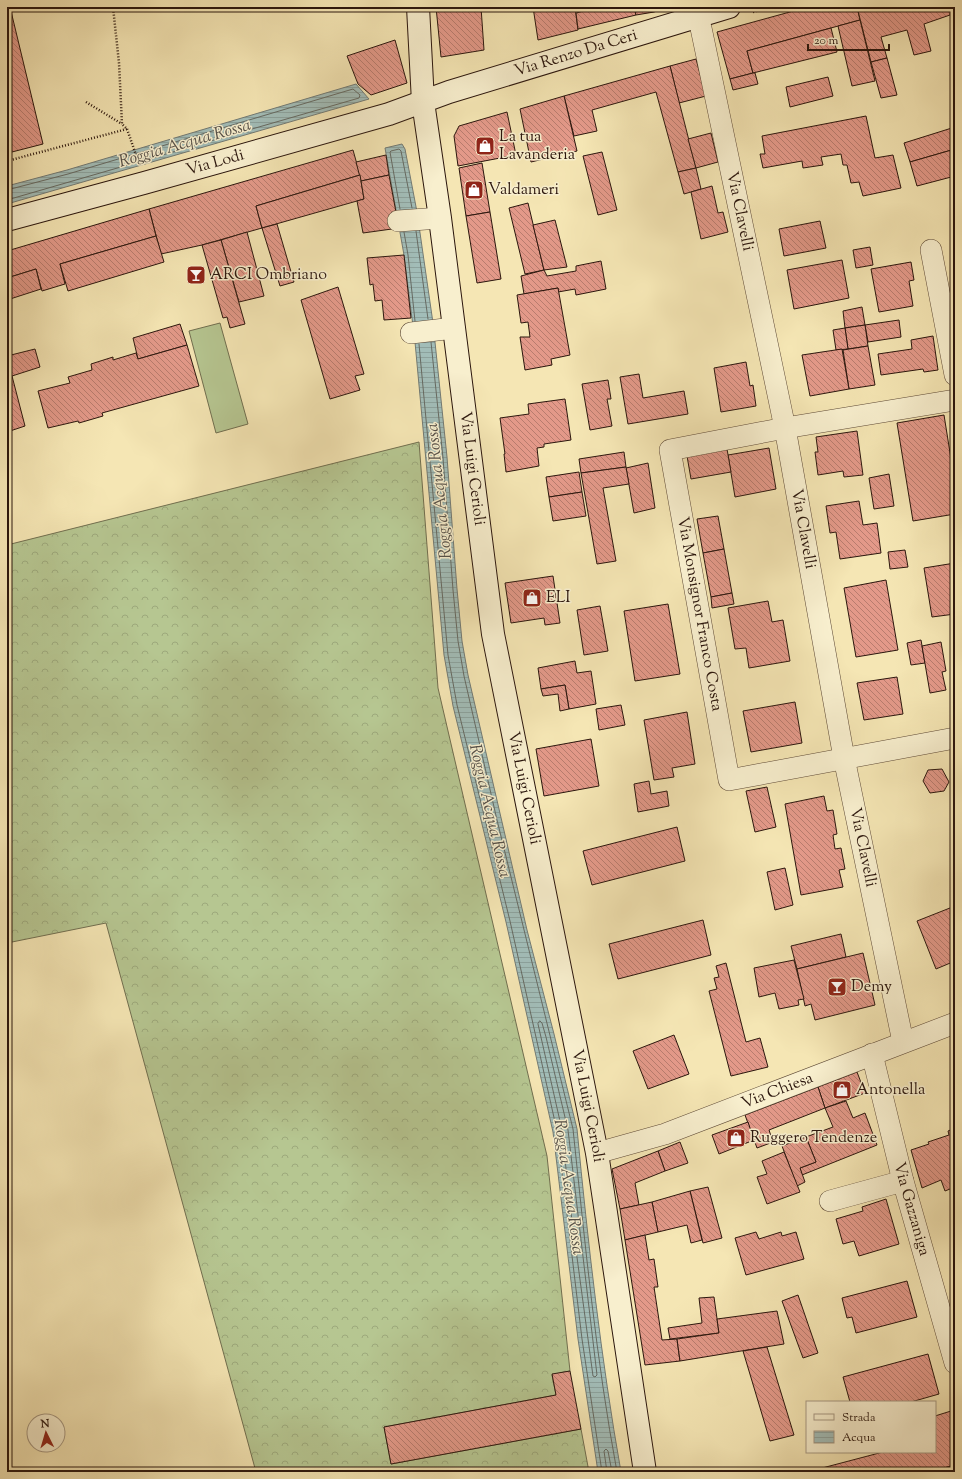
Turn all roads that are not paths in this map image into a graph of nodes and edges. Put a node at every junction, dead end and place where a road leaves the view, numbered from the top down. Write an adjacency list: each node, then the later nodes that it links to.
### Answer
1 (418, 7): 4 (street, Via Luigi Cerioli)
2 (729, 7): 3 (street, Via Renzo Da Ceri)
3 (697, 16): 4 (street, Via Renzo Da Ceri); 13 (street, Via Clavelli)
4 (423, 102): 5 (street, Via Luigi Cerioli); 6 (street, Via Lodi)
5 (440, 218): 7 (street); 9 (street, Via Luigi Cerioli)
6 (7, 220)
7 (398, 221)
8 (931, 250): 11 (street)
9 (454, 328): 10 (street); 19 (street, Via Luigi Cerioli)
10 (411, 333)
11 (955, 376)
12 (955, 400): 13 (street)
13 (785, 428): 15 (street, Via Clavelli); 15 (street, Via Monsignor Franco Costa)
14 (955, 738): 15 (street)
15 (844, 758): 17 (street, Via Clavelli)
16 (955, 1023): 17 (street, Via Chiesa)
17 (903, 1042): 18 (street, Via Chiesa)
18 (872, 1054): 19 (street, Via Chiesa); 20 (street, Via Gazzaniga)
19 (597, 1153): 23 (street, Via Luigi Cerioli)
20 (903, 1181): 21 (street); 22 (street, Via Gazzaniga)
21 (830, 1201)
22 (955, 1363)
23 (645, 1472)

